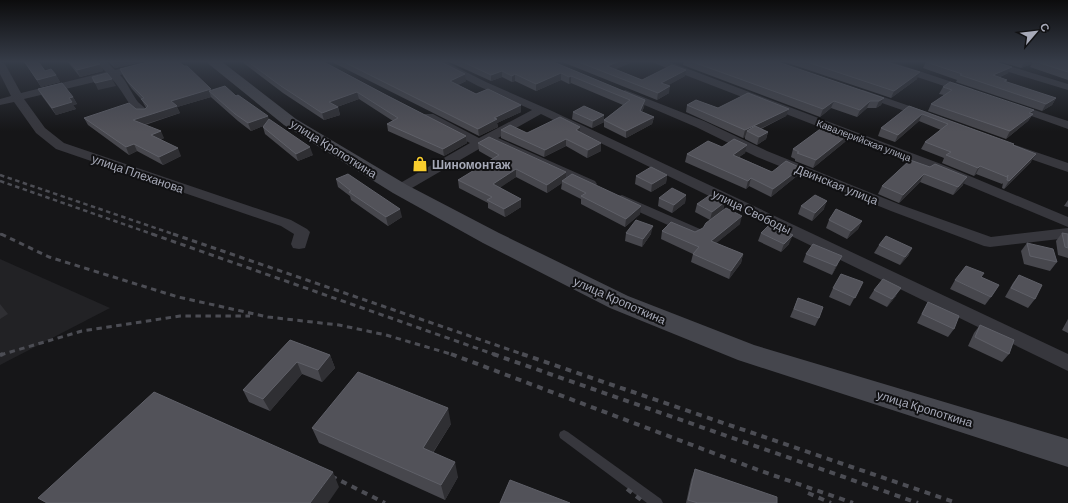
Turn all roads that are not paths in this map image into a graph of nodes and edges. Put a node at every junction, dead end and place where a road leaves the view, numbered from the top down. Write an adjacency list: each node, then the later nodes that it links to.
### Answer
1 (11, 84): 11 (street, улица Плеханова)
2 (69, 84): 11 (street)
3 (122, 84): 15 (street)
4 (242, 84): 22 (main road, улица Кропоткина)
5 (483, 84): 14 (street, улица Свободы)
6 (720, 84): 23 (street, Кавалерийская улица)
7 (949, 84): 10 (street)
8 (614, 88): 25 (street, Двинская улица)
9 (852, 90): 17 (street)
10 (978, 94)
11 (18, 97): 12 (street); 26 (street, улица Плеханова)
12 (0, 102)
13 (1001, 102): 18 (street)
14 (541, 110): 19 (street); 27 (street, улица Свободы)
15 (144, 113)
16 (420, 113): 19 (street)
17 (934, 118)
18 (1068, 125)
19 (484, 140): 22 (street); 24 (street)
20 (1001, 144): 21 (street)
21 (1068, 168)
22 (400, 188): 29 (main road, улица Кропоткина)
23 (1068, 222)
24 (695, 232)
25 (1068, 233)
26 (299, 244)
27 (1068, 363)
28 (564, 436): 30 (lane)
29 (1068, 453)
30 (657, 503)

